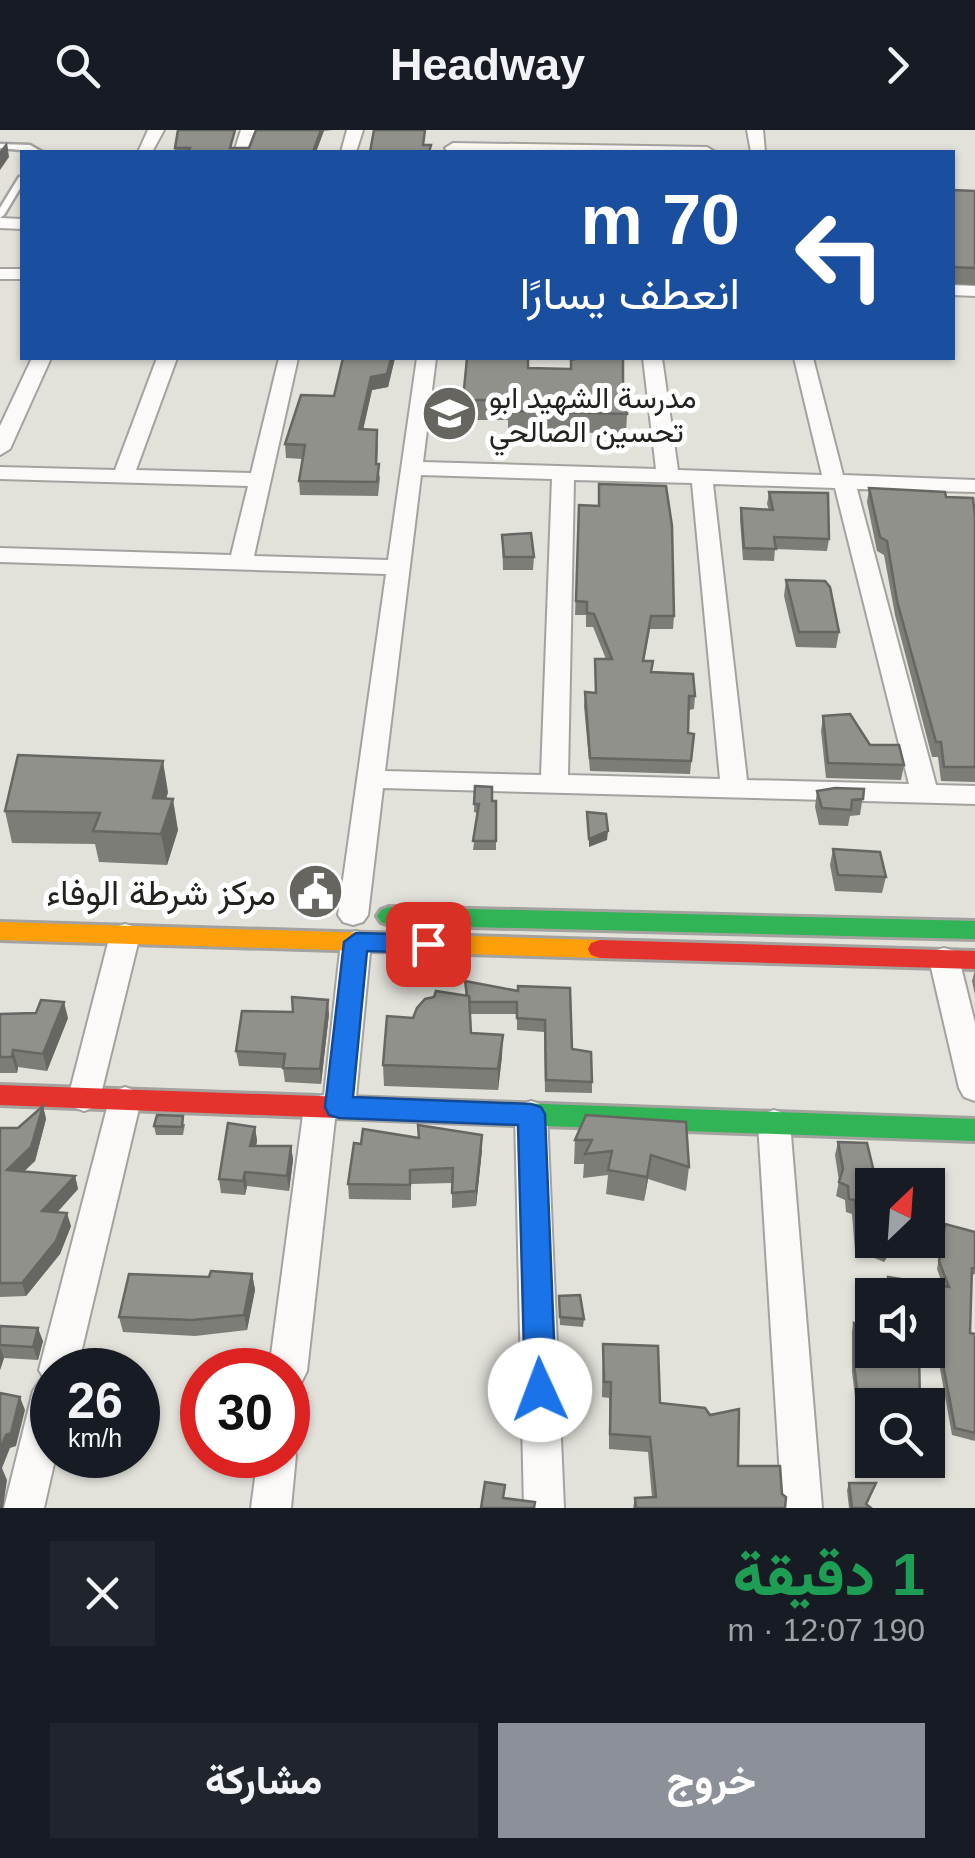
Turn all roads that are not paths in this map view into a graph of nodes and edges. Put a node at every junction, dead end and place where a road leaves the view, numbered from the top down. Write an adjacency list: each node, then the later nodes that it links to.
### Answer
1 (456, 130): 5 (street)
2 (642, 130): 6 (street)
3 (0, 146): 4 (lane)
4 (35, 150)
5 (453, 150): 6 (street)
6 (644, 150)
7 (20, 182): 8 (lane)
8 (0, 215)
9 (40, 360): 15 (street)
10 (166, 360): 19 (street)
11 (289, 360): 22 (street)
12 (426, 360): 16 (street)
13 (653, 360): 20 (street)
14 (805, 360): 23 (street)
15 (0, 449)
16 (412, 468): 18 (street); 27 (street)
17 (0, 473): 19 (street)
18 (563, 473): 20 (street); 29 (street)
19 (123, 476): 22 (street)
20 (668, 476): 21 (street)
21 (702, 478): 23 (street); 30 (street)
22 (262, 480): 26 (street)
23 (839, 482): 24 (street); 31 (street)
24 (975, 486)
25 (0, 554): 26 (street)
26 (241, 562): 27 (street)
27 (398, 567): 28 (street)
28 (371, 779): 29 (street); 35 (street)
29 (554, 784): 30 (street)
30 (734, 790): 31 (street)
31 (925, 793): 32 (street)
32 (975, 795)
33 (642, 920): 34 (street); 35 (street); 39 (street)
34 (734, 922): 36 (street); 40 (street)
35 (348, 924): 38 (street); 39 (street); 46 (street)
36 (975, 930)
37 (0, 931): 38 (street)
38 (125, 935): 44 (street)
39 (644, 950): 40 (street)
40 (729, 954): 41 (street)
41 (960, 960): 42 (street)
42 (975, 1088)
43 (0, 1096): 44 (street)
44 (84, 1098): 45 (street)
45 (124, 1100): 46 (street); 50 (street)
46 (329, 1107): 47 (street); 51 (street)
47 (531, 1114): 48 (street); 56 (street)
48 (774, 1123): 49 (street); 57 (street)
49 (975, 1130)
50 (63, 1348)
51 (292, 1348)
52 (31, 1478): 54 (street)
53 (274, 1478): 55 (street)
54 (24, 1508)
55 (271, 1508)
56 (544, 1508)
57 (802, 1508)

